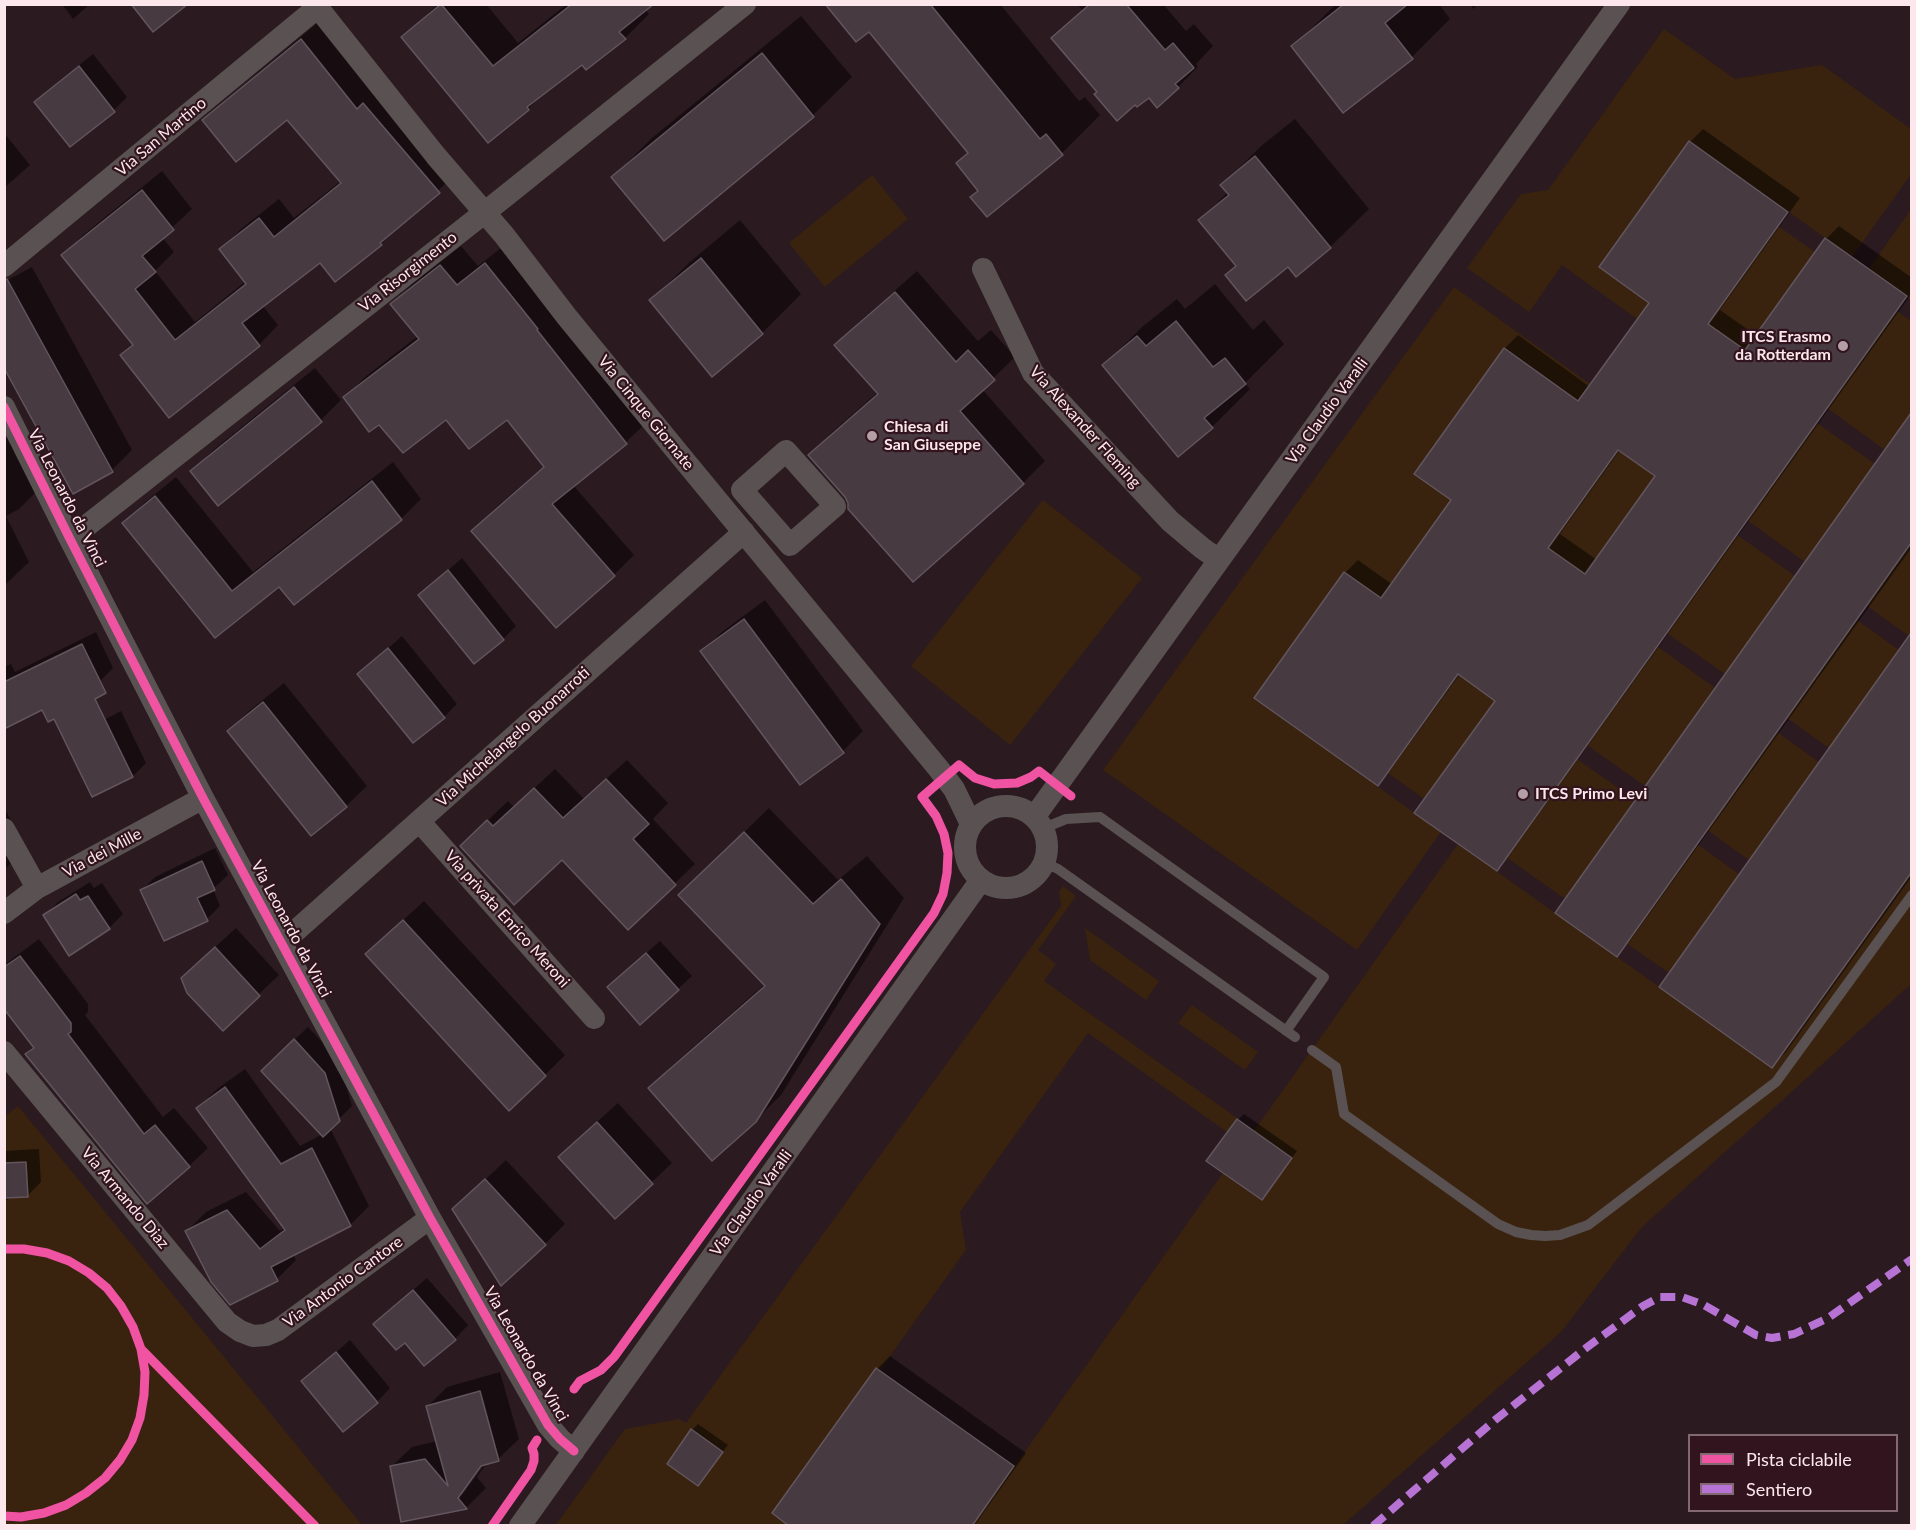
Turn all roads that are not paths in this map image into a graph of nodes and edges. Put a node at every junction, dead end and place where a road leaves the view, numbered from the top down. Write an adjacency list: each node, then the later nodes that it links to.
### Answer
1 (745, 4): 4 (street, Via Risorgimento)
2 (1619, 4): 10 (street, Via Claudio Varalli)
3 (316, 6): 4 (street, Via Cinque Giornate); 5 (street, Via San Martino)
4 (484, 212): 8 (street, Via Cinque Giornate); 9 (street, Via Risorgimento)
5 (4, 266)
6 (983, 269): 10 (street, Via Alexander Fleming)
7 (4, 407): 9 (street, Via Leonardo da Vinci)
8 (744, 532): 12 (street, Via Michelangelo Buonarroti); 14 (street, Via Cinque Giornate)
9 (70, 539): 11 (street, Via Leonardo da Vinci)
10 (1219, 560): 13 (street, Via Claudio Varalli)
11 (203, 798): 18 (street, Via dei Mille); 21 (street, Via Leonardo da Vinci)
12 (419, 821): 21 (street, Via Michelangelo Buonarroti); 22 (street, Via privata Enrico Meroni)
13 (1039, 822): 14 (street); 16 (street); 16 (lane)
14 (972, 824): 17 (street)
15 (4, 829): 18 (street)
16 (1045, 863): 17 (street)
17 (981, 880): 27 (street, Via Claudio Varalli)
18 (37, 888): 20 (street, Via dei Mille)
19 (1911, 895): 23 (lane)
20 (4, 913)
21 (282, 944): 25 (street, Via Leonardo da Vinci)
22 (594, 1018)
23 (1311, 1050)
24 (4, 1052): 26 (street, Via Armando Diaz)
25 (430, 1218): 26 (street, Via Antonio Cantore); 27 (street, Via Leonardo da Vinci)
26 (253, 1336)
27 (574, 1451): 28 (street, Via Claudio Varalli)
28 (520, 1526)

